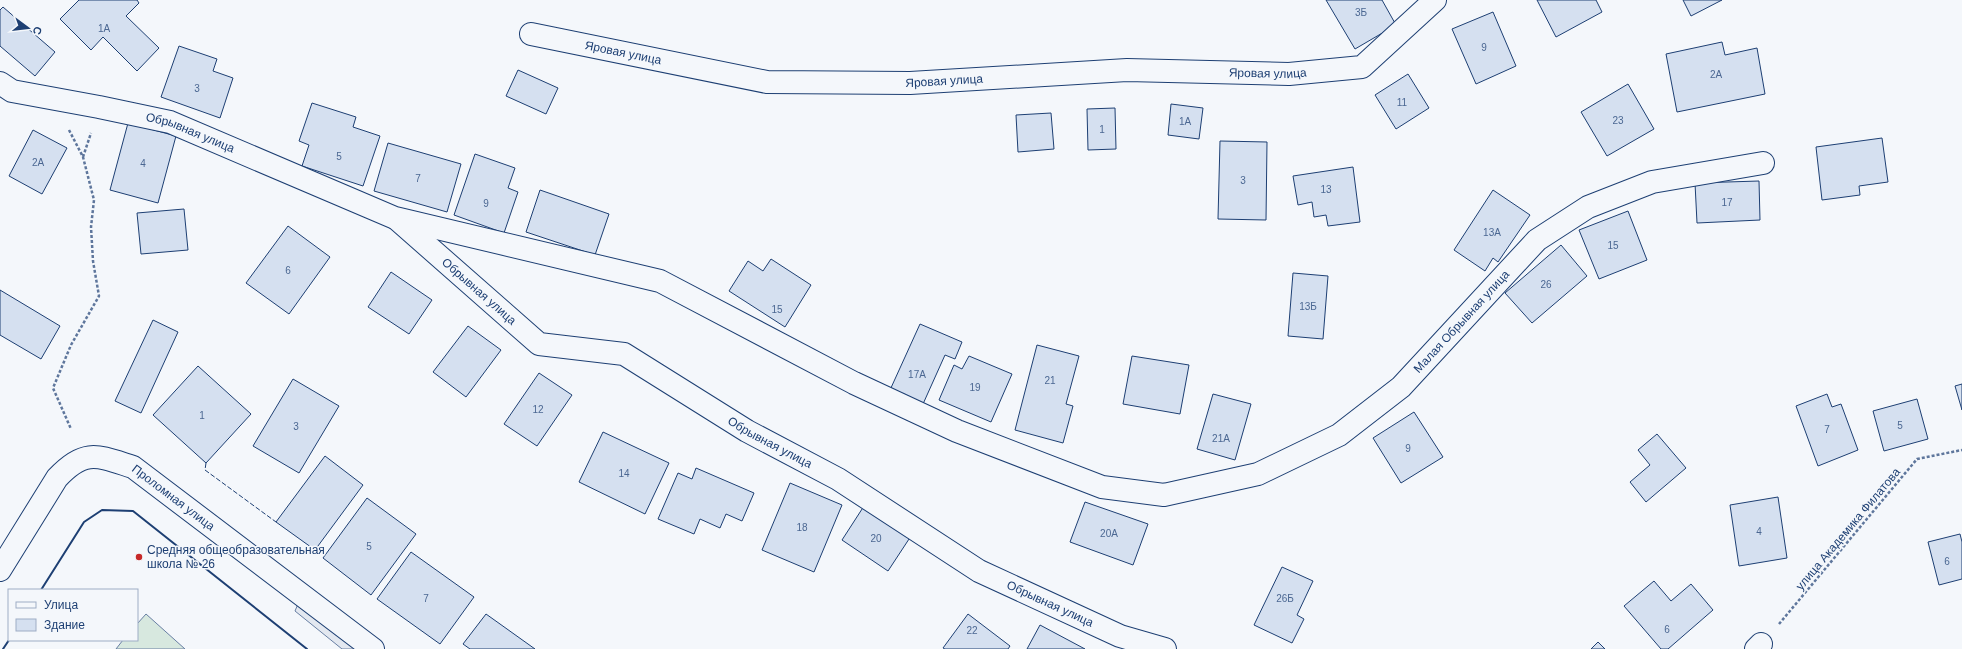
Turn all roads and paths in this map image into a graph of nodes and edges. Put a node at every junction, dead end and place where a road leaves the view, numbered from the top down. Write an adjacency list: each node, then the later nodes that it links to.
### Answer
1 (1435, 0): 2 (street, Яровая улица)
2 (531, 34)
3 (0, 83): 6 (street, Обрывная улица)
4 (83, 157): 7 (path)
5 (1763, 163): 9 (street, Малая Обрывная улица)
6 (395, 218): 9 (street, Обрывная улица); 13 (street, Обрывная улица)
7 (71, 429)
8 (1962, 450): 11 (path, улица Академика Филатова)
9 (1164, 495)
10 (0, 570): 12 (street, Проломная улица)
11 (1758, 646)
12 (373, 649)
13 (1165, 649)

